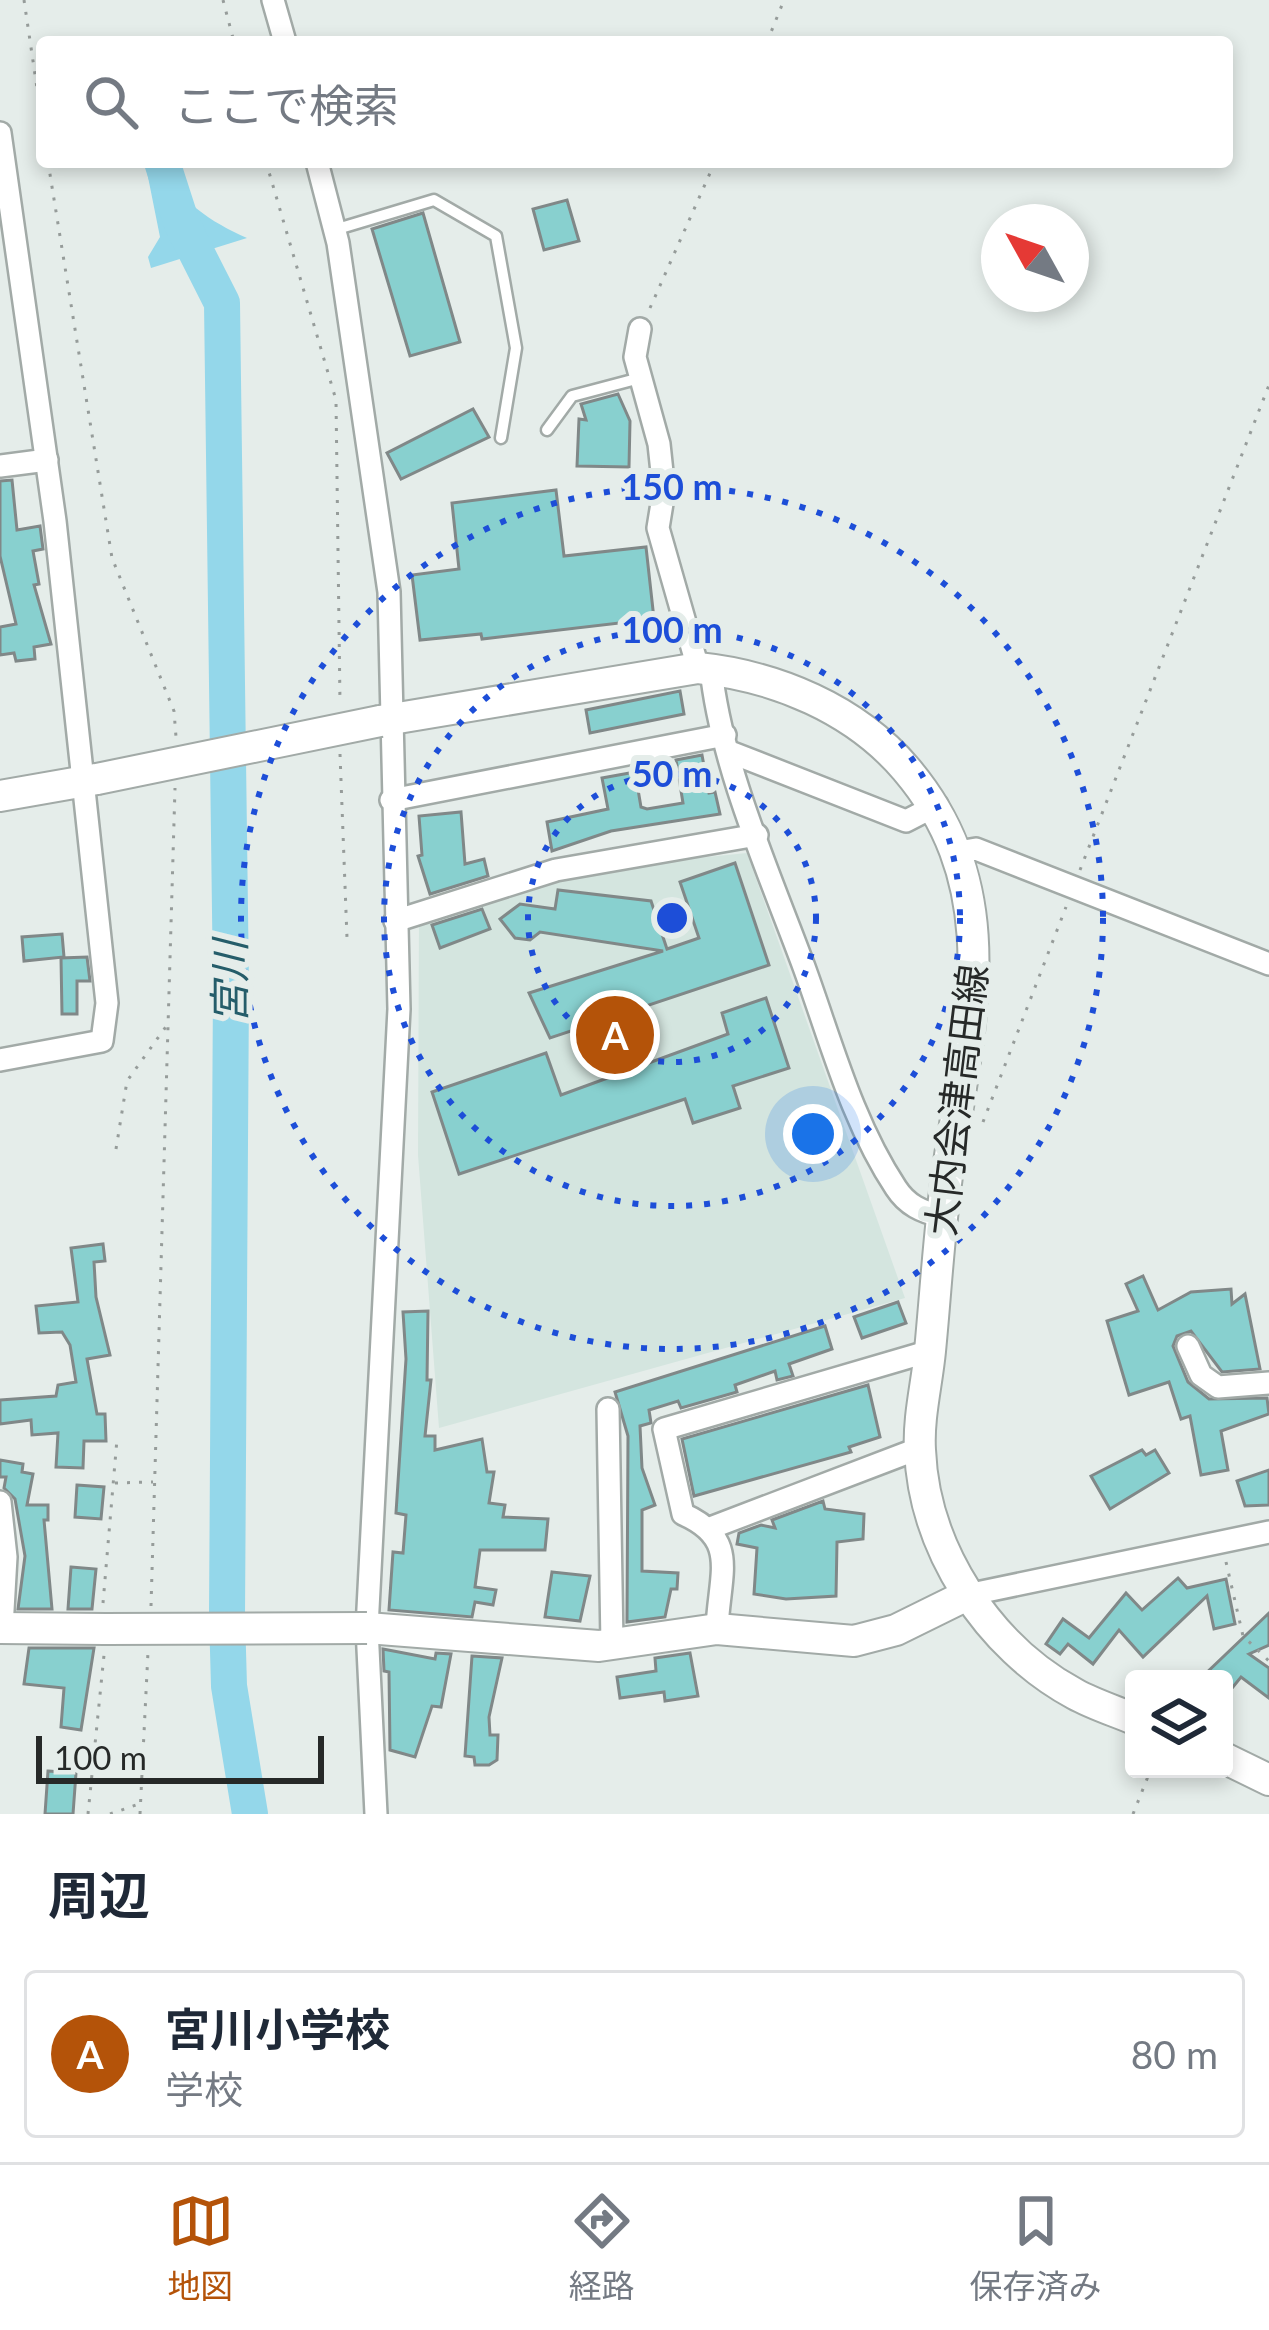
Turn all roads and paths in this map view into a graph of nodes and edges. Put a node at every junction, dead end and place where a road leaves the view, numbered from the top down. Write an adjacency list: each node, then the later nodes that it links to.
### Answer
1 (25, 0): 8 (path)
2 (223, 0): 5 (path)
3 (273, 0): 6 (street)
4 (784, 0): 7 (path)
5 (232, 36)
6 (283, 36)
7 (769, 36)
8 (36, 79)
9 (0, 134): 20 (street)
10 (49, 168): 27 (path)
11 (268, 168): 24 (path)
12 (318, 168): 14 (street)
13 (712, 168): 15 (path)
14 (334, 230): 19 (lane); 23 (street)
15 (640, 329): 16 (street)
16 (640, 378): 18 (lane); 22 (street)
17 (1269, 385): 35 (path)
18 (547, 430)
19 (502, 438)
20 (47, 460): 21 (street); 29 (street)
21 (0, 466)
22 (705, 668): 23 (main road, 大内会津高田線); 25 (street); 32 (main road, 大内会津高田線)
23 (385, 721): 29 (main road, 大内会津高田線, bridge); 31 (street)
24 (340, 723)
25 (728, 744): 31 (street); 32 (street); 33 (street)
26 (340, 746): 37 (path)
27 (176, 756)
28 (175, 779): 39 (path)
29 (91, 780): 30 (main road, 大内会津高田線); 40 (street)
30 (0, 796)
31 (391, 800): 36 (street)
32 (937, 805): 34 (main road, 大内会津高田線)
33 (757, 835): 36 (street); 43 (street)
34 (958, 852): 35 (street); 43 (main road, 大内会津高田線)
35 (1074, 887): 38 (street); 41 (path)
36 (395, 921): 58 (street)
37 (347, 938)
38 (1269, 964)
39 (171, 1019): 42 (path); 49 (path)
40 (0, 1060)
41 (982, 1123)
42 (116, 1149)
43 (941, 1216): 45 (main road, 大内会津高田線)
44 (1188, 1346): 46 (street)
45 (930, 1351): 48 (main road, 大内会津高田線); 52 (street)
46 (1269, 1383)
47 (608, 1408): 60 (street)
48 (920, 1448): 52 (street); 55 (main road, 大内会津高田線)
49 (155, 1482): 50 (path); 56 (path)
50 (114, 1484)
51 (0, 1502): 57 (street)
52 (713, 1527): 59 (street)
53 (1269, 1532): 54 (street)
54 (1223, 1542): 55 (street); 63 (path)
55 (967, 1595): 59 (main road); 65 (main road, 大内会津高田線)
56 (151, 1613)
57 (1, 1628): 58 (main road, bridge)
58 (368, 1628): 60 (main road); 72 (street)
59 (717, 1629): 60 (main road)
60 (612, 1644)
61 (148, 1650): 69 (path)
62 (1269, 1652): 63 (path)
63 (1262, 1655): 64 (path)
64 (1269, 1661)
65 (1125, 1715)
66 (1233, 1762): 68 (main road)
67 (1147, 1778): 73 (path)
68 (1269, 1780)
69 (140, 1804): 70 (path); 71 (path)
70 (110, 1814)
71 (140, 1814)
72 (376, 1814)
73 (1133, 1814)

